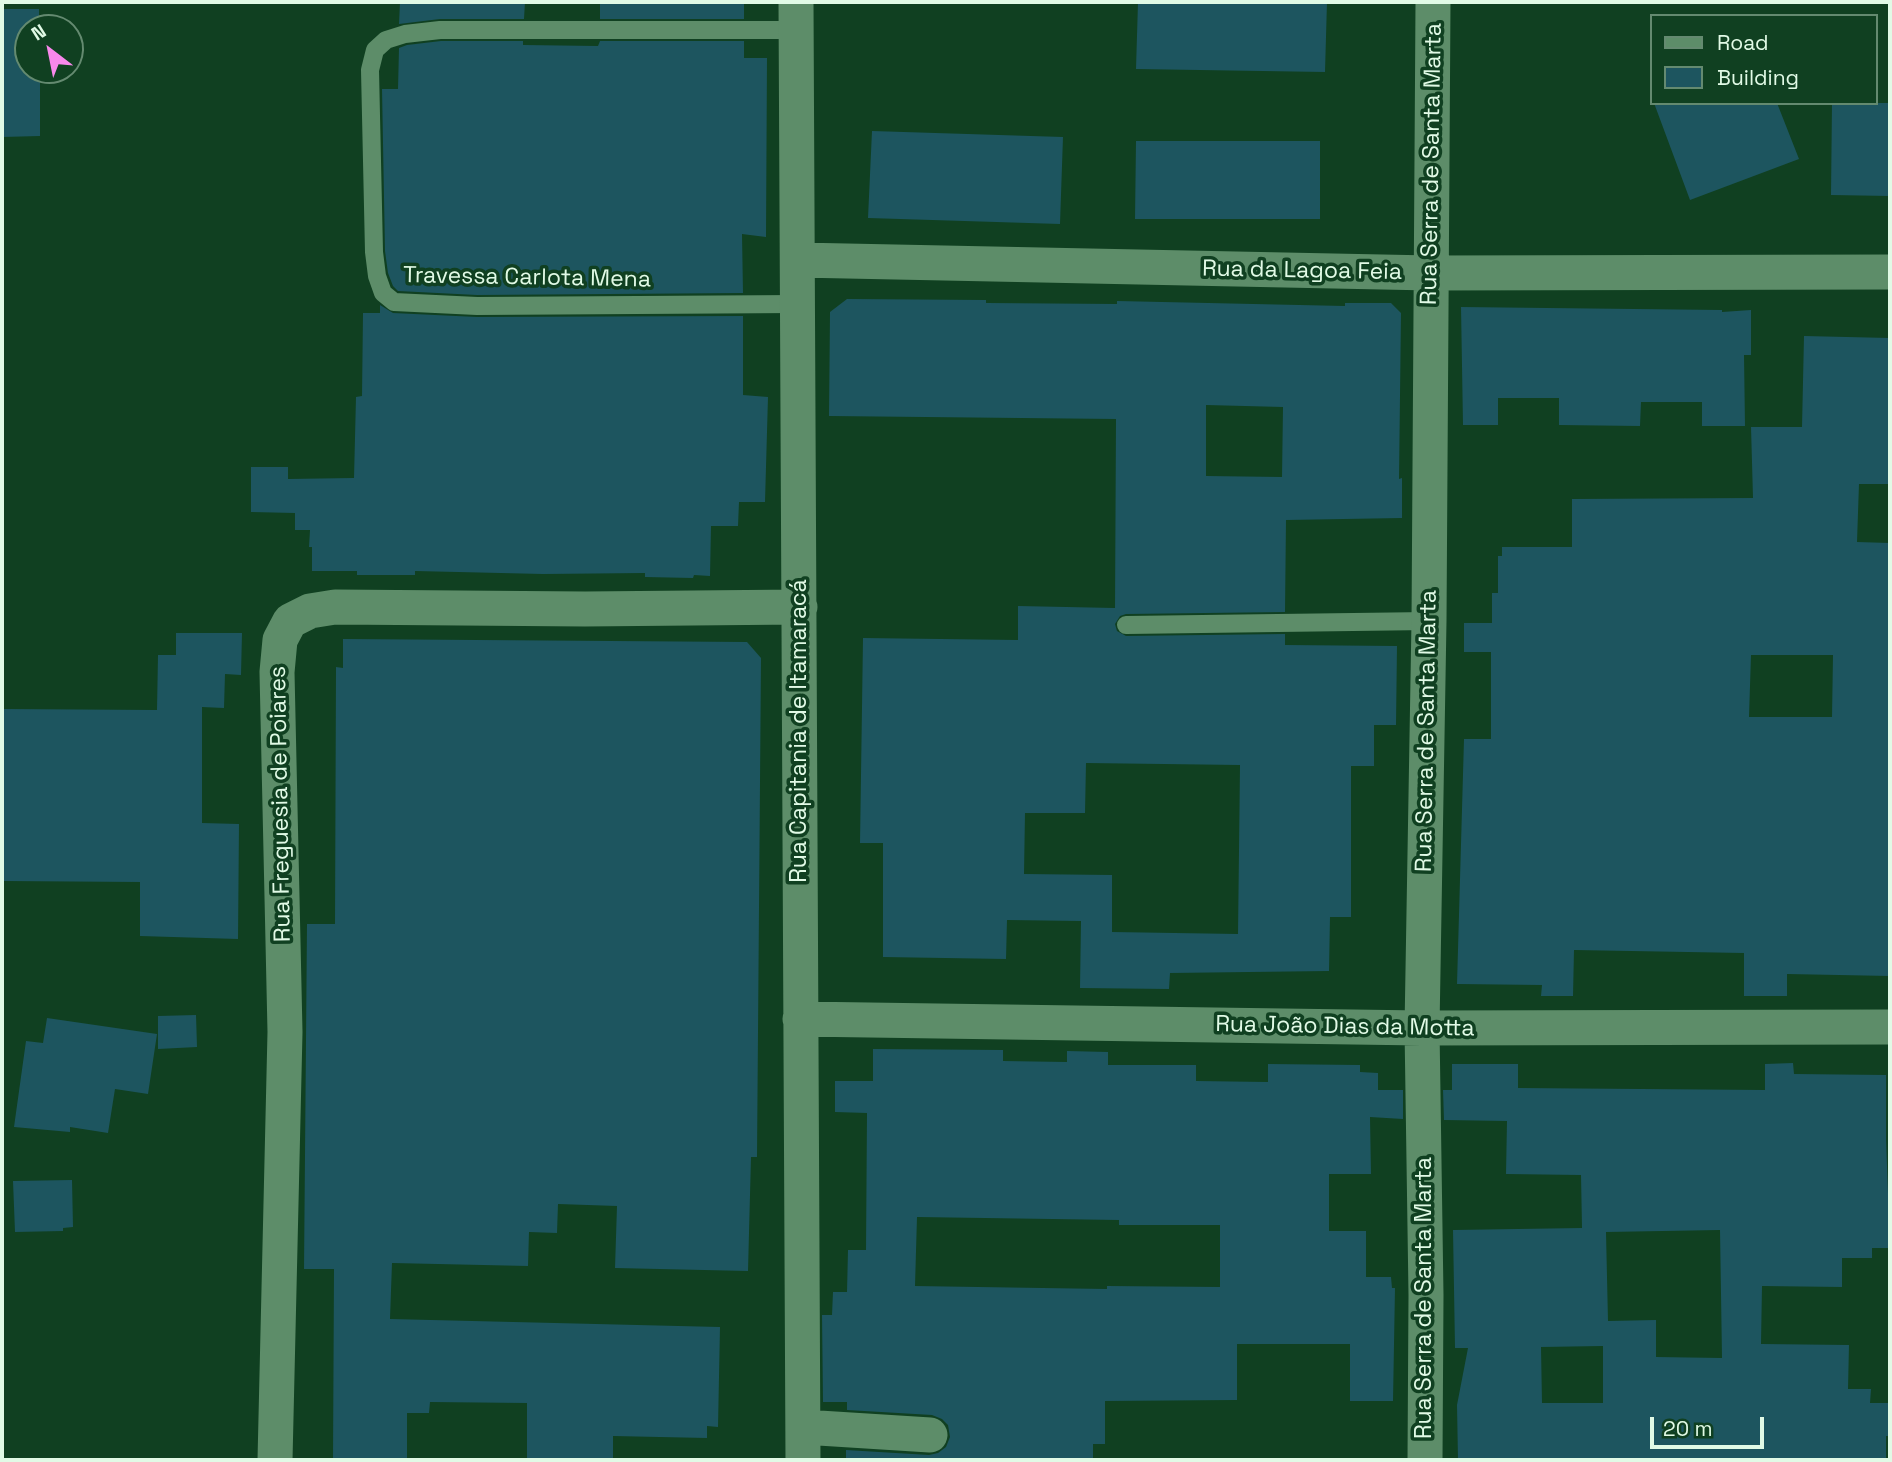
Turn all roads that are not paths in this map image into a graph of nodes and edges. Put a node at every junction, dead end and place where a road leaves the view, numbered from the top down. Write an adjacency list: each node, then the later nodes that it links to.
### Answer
1 (1433, 2): 5 (street, Rua Serra de Santa Marta)
2 (796, 16): 3 (street, Rua Capitania de Itamaracá); 6 (lane, Travessa Carlota Mena)
3 (798, 260): 5 (street, Rua da Lagoa Feia); 6 (street, Rua Capitania de Itamaracá)
4 (1890, 272): 5 (street, Rua da Lagoa Feia)
5 (1431, 273): 8 (street, Rua Serra de Santa Marta)
6 (798, 304): 7 (street, Rua Capitania de Itamaracá)
7 (800, 607): 10 (street, Rua Capitania de Itamaracá); 15 (street, Rua Freguesia de Poiares)
8 (1429, 621): 9 (lane); 12 (street, Rua Serra de Santa Marta)
9 (1126, 625)
10 (800, 1019): 12 (street, Rua João Dias da Motta); 14 (street, Rua Capitania de Itamaracá)
11 (1890, 1027): 12 (street, Rua João Dias da Motta)
12 (1422, 1028): 16 (street, Rua Serra de Santa Marta)
13 (930, 1435): 14 (street)
14 (803, 1444)
15 (275, 1460)
16 (1425, 1460)

